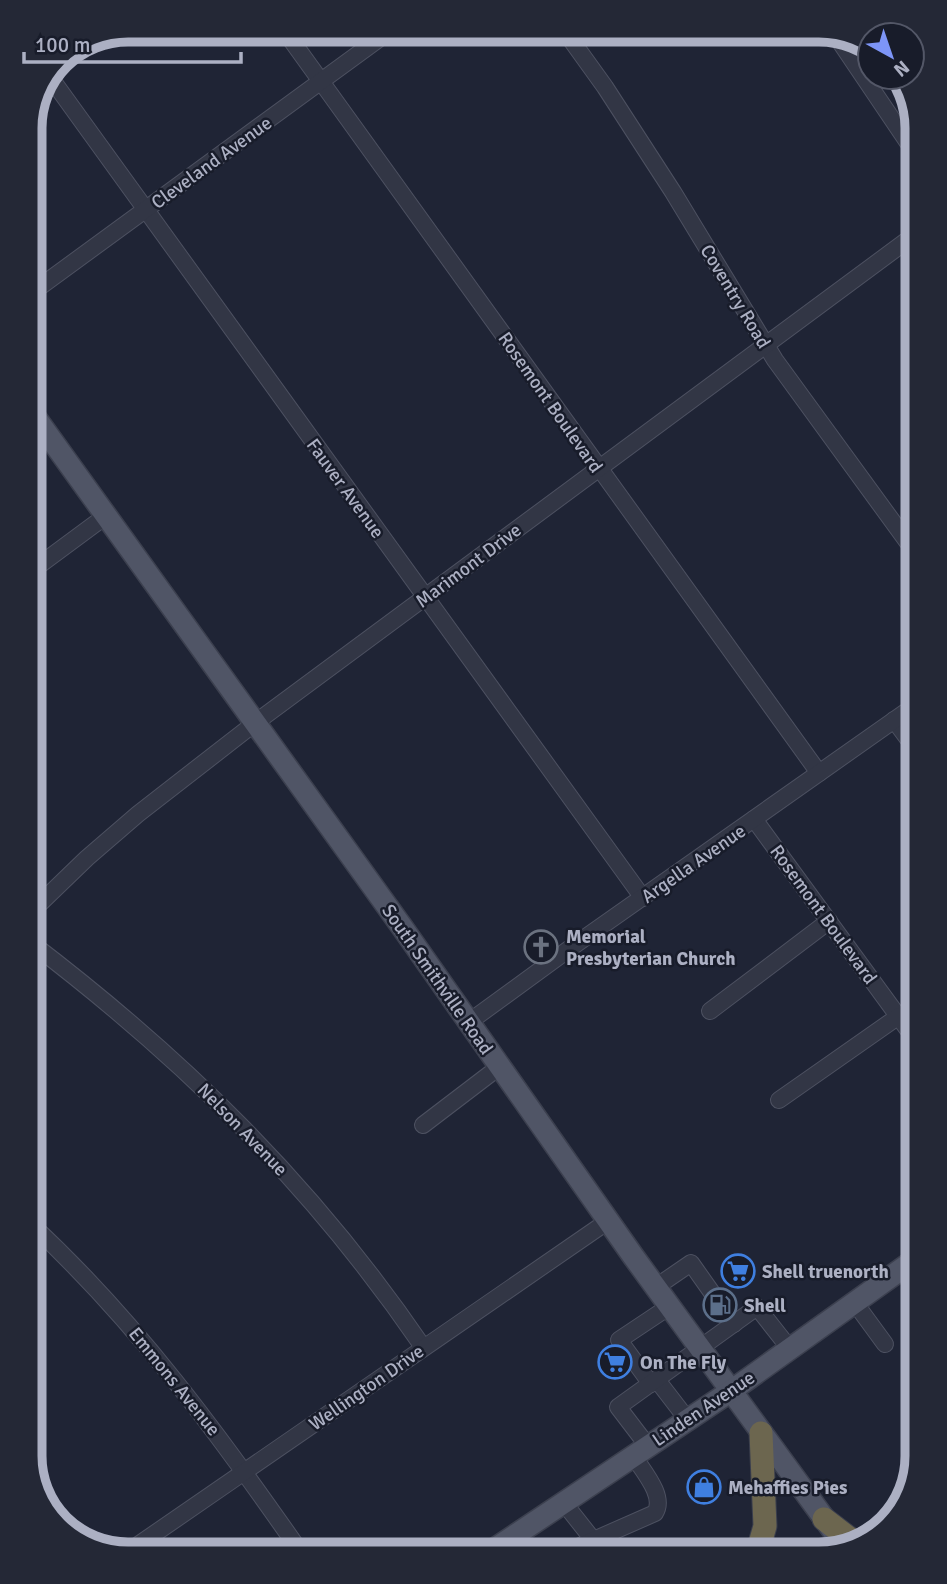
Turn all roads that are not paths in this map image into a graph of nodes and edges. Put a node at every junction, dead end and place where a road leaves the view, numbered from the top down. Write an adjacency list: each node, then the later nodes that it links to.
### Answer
1 (292, 42): 5 (street, Rosemont Boulevard)
2 (374, 42): 5 (street, Cleveland Avenue)
3 (573, 42): 11 (street, Coventry Road)
4 (843, 46): 7 (street)
5 (320, 81): 8 (street, Cleveland Avenue); 13 (street, Rosemont Boulevard)
6 (55, 84): 8 (street, Fauver Avenue)
7 (905, 138)
8 (145, 209): 10 (street, Cleveland Avenue); 17 (street, Fauver Avenue)
9 (905, 242): 11 (street, Marimont Drive)
10 (42, 285)
11 (765, 343): 13 (street, Marimont Drive); 15 (street, Coventry Road)
12 (42, 426): 14 (main road, South Smithville Road)
13 (598, 469): 17 (street, Marimont Drive); 22 (street, Rosemont Boulevard)
14 (107, 515): 16 (street); 20 (main road, South Smithville Road)
15 (905, 538)
16 (42, 563)
17 (425, 598): 20 (street, Marimont Drive); 24 (street, Fauver Avenue)
18 (905, 712): 19 (street, Argella Avenue)
19 (894, 720): 21 (street); 22 (street, Argella Avenue)
20 (255, 723): 25 (street, Marimont Drive); 30 (main road, South Smithville Road)
21 (905, 735)
22 (819, 773): 23 (street, Argella Avenue)
23 (754, 819): 24 (street, Argella Avenue); 26 (street, Rosemont Boulevard)
24 (643, 898): 30 (street, Argella Avenue)
25 (42, 901)
26 (829, 921): 28 (street); 29 (street, Rosemont Boulevard)
27 (42, 951): 43 (street, Nelson Avenue)
28 (710, 1011)
29 (899, 1016): 31 (street, Rosemont Boulevard); 33 (street)
30 (469, 1022): 32 (main road, South Smithville Road)
31 (905, 1025)
32 (499, 1067): 34 (street); 35 (main road, South Smithville Road)
33 (779, 1100)
34 (423, 1125)
35 (608, 1221): 38 (main road, South Smithville Road); 43 (street, Wellington Drive)
36 (42, 1235): 51 (street, Emmons Avenue)
37 (905, 1267): 39 (main road, Linden Avenue)
38 (656, 1287): 40 (main road, South Smithville Road); 41 (street)
39 (855, 1303): 42 (street); 45 (main road, Linden Avenue)
40 (670, 1306): 44 (main road, South Smithville Road); 46 (street)
41 (734, 1324): 44 (street); 45 (street)
42 (885, 1344)
43 (423, 1347): 51 (street, Wellington Drive)
44 (701, 1349): 46 (street); 47 (main road, South Smithville Road)
45 (790, 1349): 47 (main road, Linden Avenue)
46 (654, 1382): 48 (street); 50 (street)
47 (731, 1391): 48 (main road, Linden Avenue); 49 (main road, South Smithville Road)
48 (687, 1419): 50 (main road, Linden Avenue)
49 (761, 1433): 53 (main road, South Smithville Road); 60 (highway)
50 (640, 1450): 52 (main road, Linden Avenue); 56 (street)
51 (245, 1472): 57 (street, Wellington Drive); 58 (street, Emmons Avenue)
52 (564, 1503): 56 (street); 59 (main road, Linden Avenue)
53 (824, 1519): 54 (highway); 55 (main road, South Smithville Road)
54 (847, 1537)
55 (839, 1539)
56 (594, 1541)
57 (143, 1542)
58 (294, 1542)
59 (522, 1542)
60 (760, 1542)

